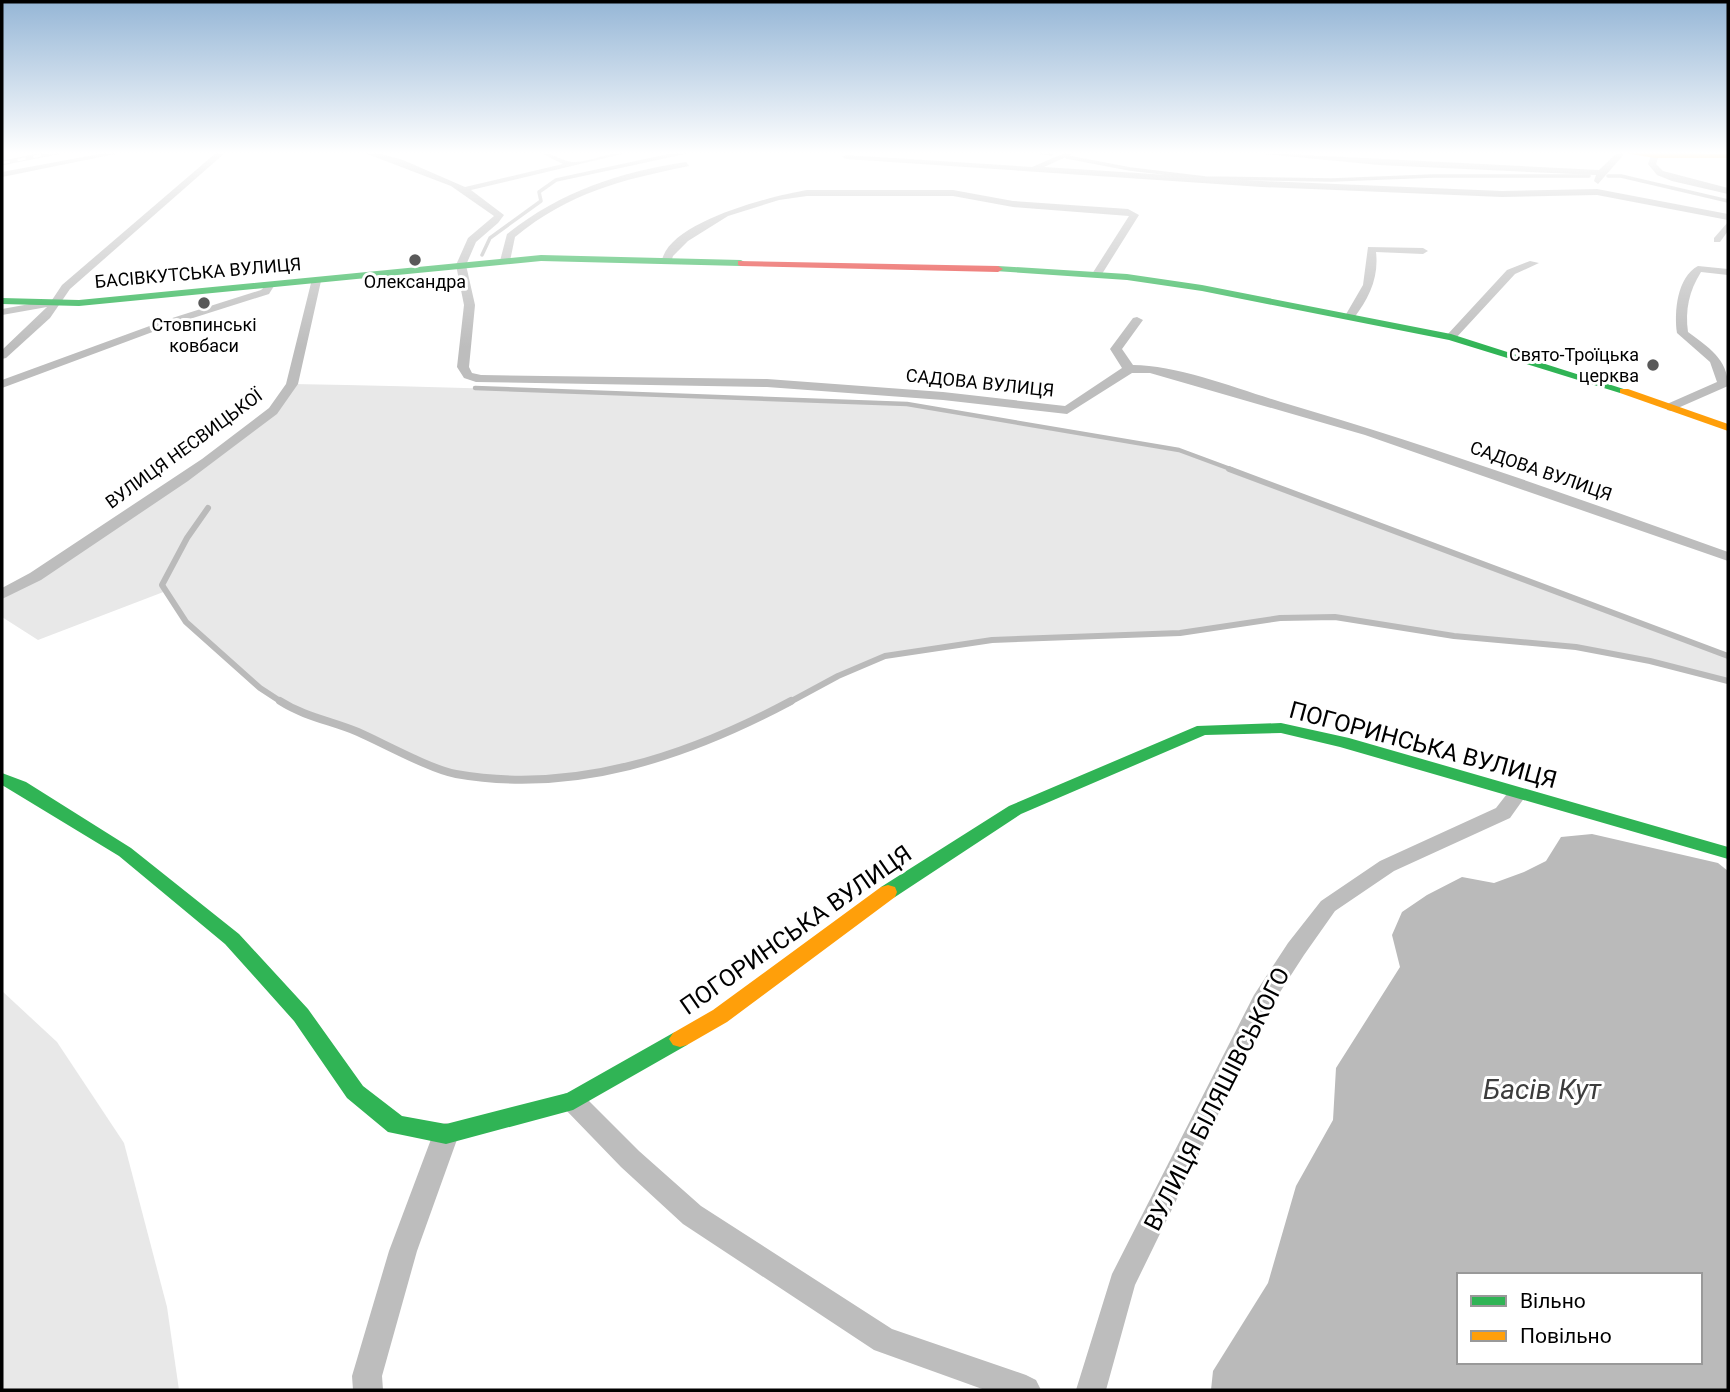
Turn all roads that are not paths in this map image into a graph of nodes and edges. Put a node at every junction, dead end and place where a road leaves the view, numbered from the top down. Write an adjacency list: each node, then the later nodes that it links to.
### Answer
1 (147, 217): 18 (street)
2 (498, 217): 12 (street)
3 (536, 217): 10 (street)
4 (719, 217): 9 (street)
5 (1134, 217): 14 (street)
6 (1728, 225): 7 (street)
7 (1717, 240)
8 (1423, 251): 20 (street)
9 (667, 260): 10 (main road, БАСІВКУТСЬКА ВУЛИЦЯ); 14 (main road, БАСІВКУТСЬКА ВУЛИЦЯ)
10 (505, 261): 12 (main road, БАСІВКУТСЬКА ВУЛИЦЯ)
11 (1534, 263): 22 (street)
12 (461, 265): 15 (main road, БАСІВКУТСЬКА ВУЛИЦЯ); 24 (street, САДОВА ВУЛИЦЯ)
13 (1728, 272): 25 (street)
14 (1097, 274): 20 (main road, БАСІВКУТСЬКА ВУЛИЦЯ)
15 (316, 281): 16 (main road, БАСІВКУТСЬКА ВУЛИЦЯ); 30 (street, ВУЛИЦЯ НЕСВИЦЬКОЇ)
16 (269, 286): 18 (main road, БАСІВКУТСЬКА ВУЛИЦЯ); 26 (street)
17 (2, 301): 18 (main road, БАСІВКУТСЬКА ВУЛИЦЯ)
18 (53, 303): 19 (street, БАСІВКУТСЬКА ВУЛИЦЯ); 23 (street)
19 (2, 312)
20 (1350, 316): 22 (main road, БАСІВКУТСЬКА ВУЛИЦЯ)
21 (1137, 320): 24 (street)
22 (1451, 337): 27 (main road, БАСІВКУТСЬКА ВУЛИЦЯ)
23 (2, 356)
24 (1129, 369): 29 (street, САДОВА ВУЛИЦЯ)
25 (1726, 383): 27 (street)
26 (2, 384)
27 (1671, 407): 28 (main road, БАСІВКУТСЬКА ВУЛИЦЯ)
28 (1728, 428)
29 (1728, 557)
30 (2, 594)
31 (2, 778): 35 (main road, ПОГОРИНСЬКА ВУЛИЦЯ)
32 (1517, 794): 33 (main road, ПОГОРИНСЬКА ВУЛИЦЯ); 34 (main road, ПОГОРИНСЬКА ВУЛИЦЯ); 38 (street, ВУЛИЦЯ БІЛЯШІВСЬКОГО)
33 (1728, 852)
34 (573, 1101): 35 (main road, ПОГОРИНСЬКА ВУЛИЦЯ); 37 (street)
35 (446, 1134): 36 (street)
36 (369, 1390)
37 (1026, 1390)
38 (1091, 1390)

